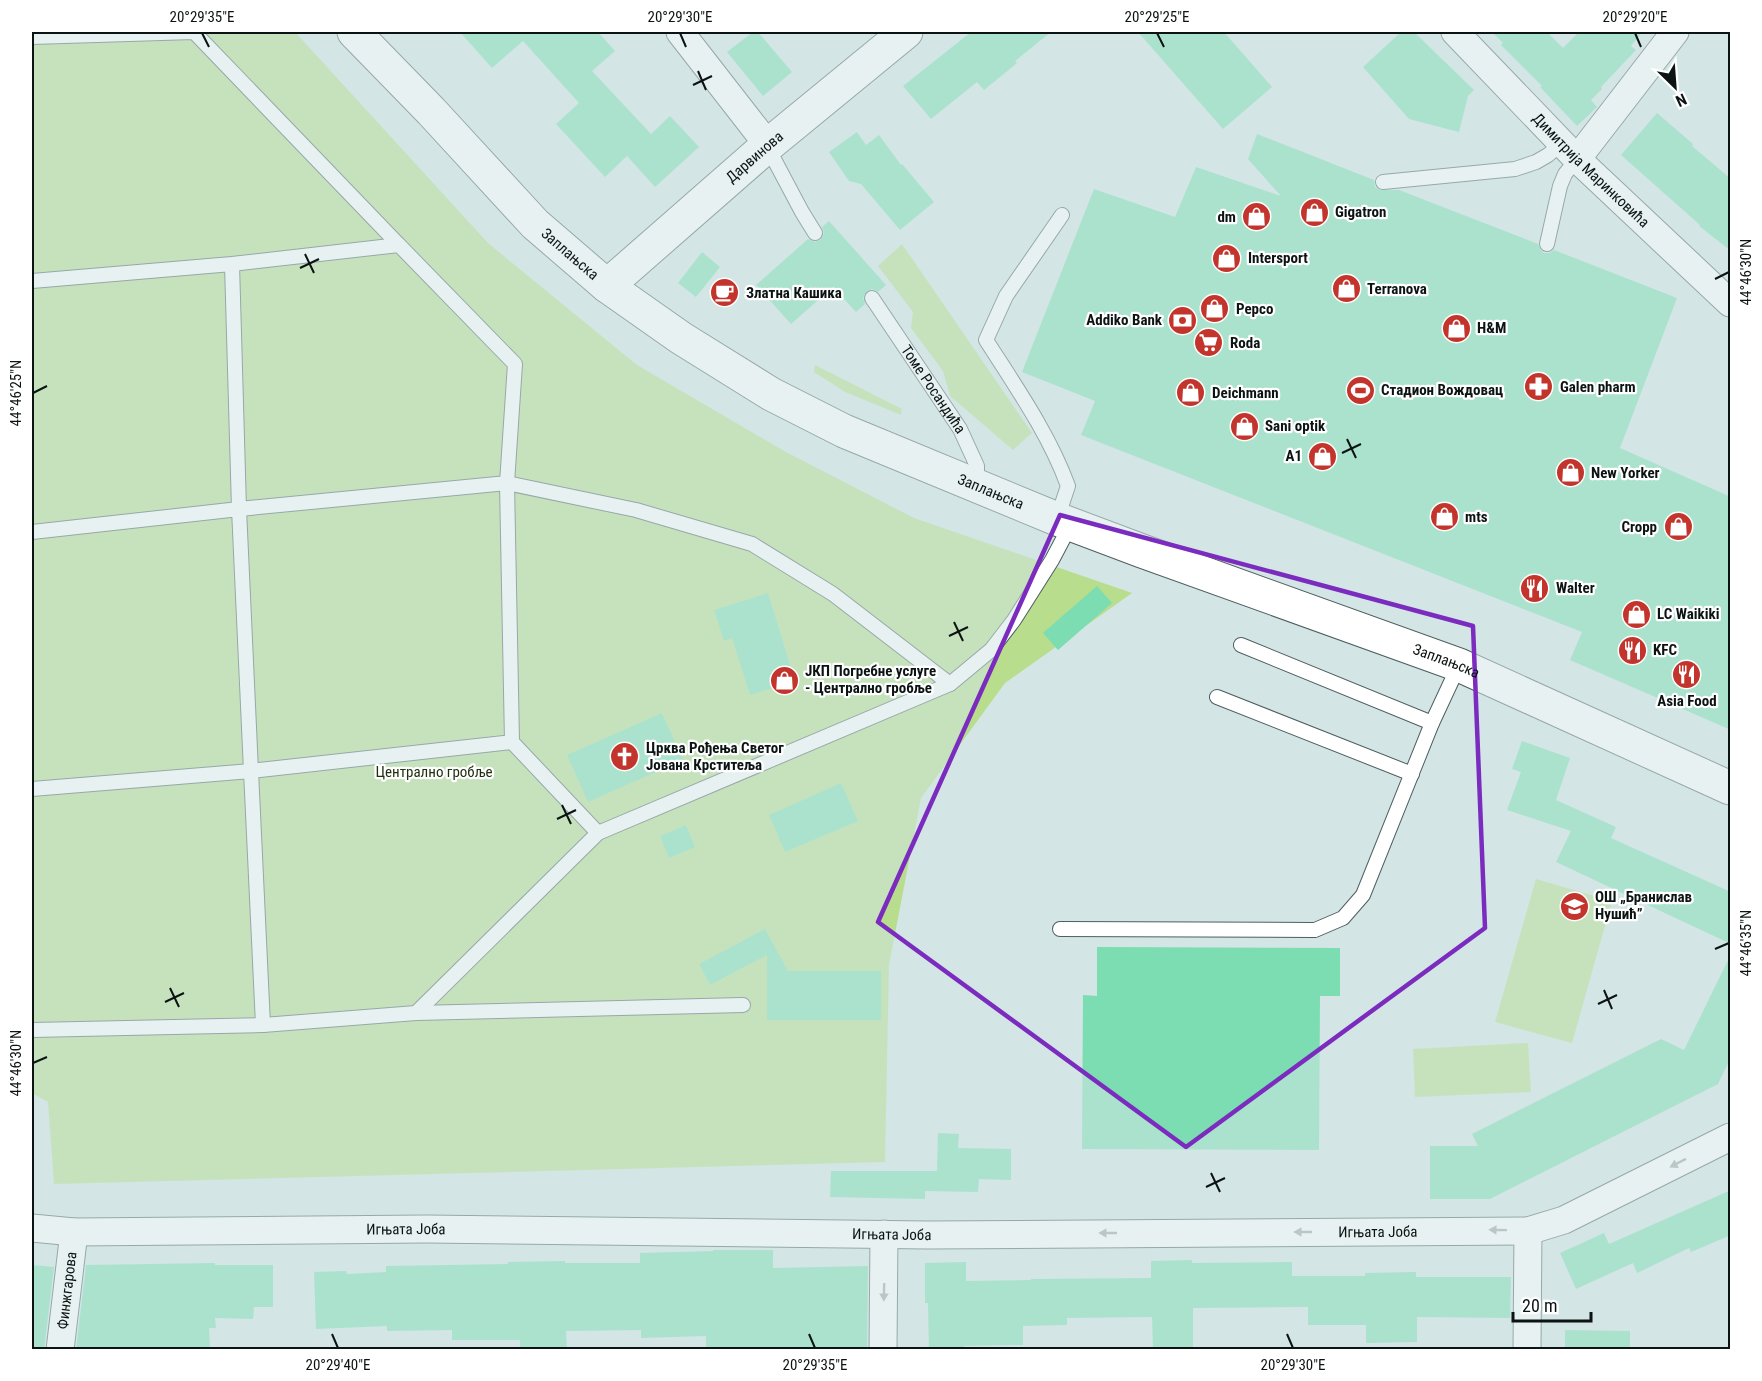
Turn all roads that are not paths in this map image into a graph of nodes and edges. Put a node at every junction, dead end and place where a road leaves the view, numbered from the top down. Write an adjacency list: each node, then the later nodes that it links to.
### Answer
1 (354, 32): 16 (main road, Заплањска)
2 (906, 32): 7 (main road, Дарвинова)
3 (1455, 32): 8 (street, Димитрија Маринковића)
4 (1674, 32): 8 (street)
5 (688, 34): 7 (street)
6 (32, 38): 12 (lane)
7 (767, 146): 11 (lane); 16 (main road, Дарвинова)
8 (1570, 151): 9 (lane); 13 (lane); 18 (street, Димитрија Маринковића)
9 (1383, 182)
10 (1062, 215): 22 (lane)
11 (815, 233)
12 (399, 244): 14 (lane); 19 (lane)
13 (1547, 244)
14 (232, 264): 15 (lane); 21 (lane)
15 (32, 281)
16 (607, 286): 20 (main road, Заплањска)
17 (872, 298): 20 (lane, Томе Росандића)
18 (1731, 303)
19 (507, 483): 21 (lane); 26 (lane); 29 (lane)
20 (977, 486): 22 (main road, Заплањска)
21 (238, 509): 23 (lane); 30 (lane)
22 (1064, 521): 25 (main road, Заплањска); 26 (lane)
23 (32, 532)
24 (1241, 645): 28 (lane)
25 (1459, 665): 28 (lane); 32 (main road, Заплањска)
26 (950, 684): 34 (lane)
27 (1217, 697): 31 (lane)
28 (1432, 723): 31 (lane)
29 (512, 741): 30 (lane); 34 (lane)
30 (251, 771): 33 (lane); 38 (lane)
31 (1412, 774): 35 (lane)
32 (1731, 788)
33 (32, 789)
34 (598, 833): 37 (lane)
35 (1060, 929)
36 (743, 1005): 37 (lane)
37 (416, 1013): 38 (lane)
38 (263, 1024): 39 (lane)
39 (32, 1030)
40 (1731, 1137): 42 (street, Игњата Јоба, one-way to 42)
41 (32, 1228): 43 (street, Игњата Јоба)
42 (1528, 1231): 44 (street, Игњата Јоба, one-way to 44); 47 (street)
43 (74, 1232): 44 (street, Игњата Јоба); 45 (street, Финжгарова)
44 (884, 1234): 46 (street, one-way to 46)
45 (60, 1350)
46 (883, 1350)
47 (1527, 1350)

